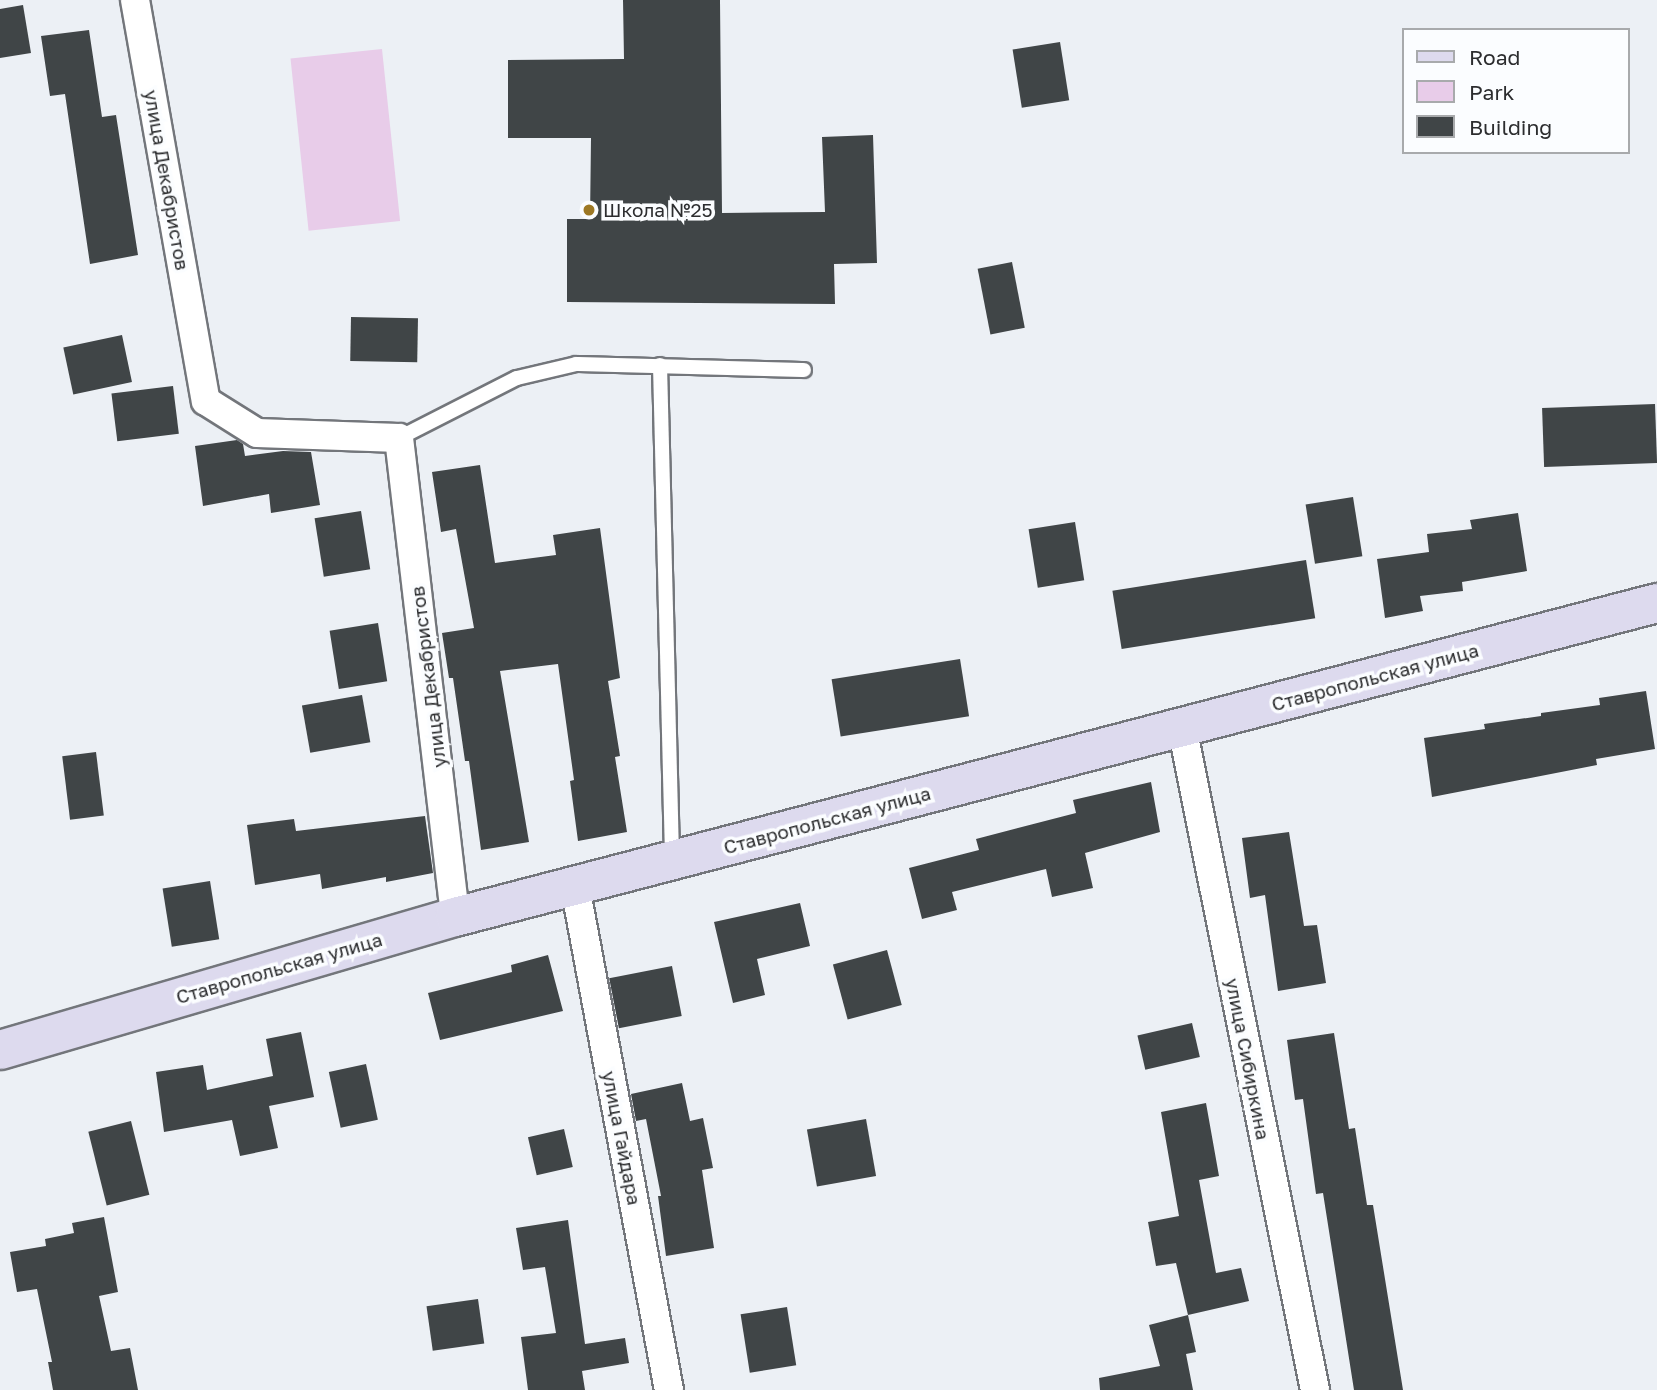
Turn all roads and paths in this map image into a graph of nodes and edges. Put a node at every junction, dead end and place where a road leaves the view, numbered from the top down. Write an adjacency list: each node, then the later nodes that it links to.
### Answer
1 (135, 0): 4 (street, улица Декабристов)
2 (660, 365): 3 (lane); 4 (lane); 7 (lane)
3 (804, 370)
4 (399, 438): 9 (street, улица Декабристов)
5 (1657, 603): 6 (main road, Ставропольская улица)
6 (1182, 727): 7 (main road, Ставропольская улица); 12 (street, улица Сибиркина)
7 (673, 860): 8 (main road, Ставропольская улица)
8 (575, 886): 9 (main road, Ставропольская улица); 11 (street, улица Гайдара)
9 (455, 917): 10 (main road, Ставропольская улица)
10 (0, 1050)
11 (669, 1390)
12 (1315, 1390)

